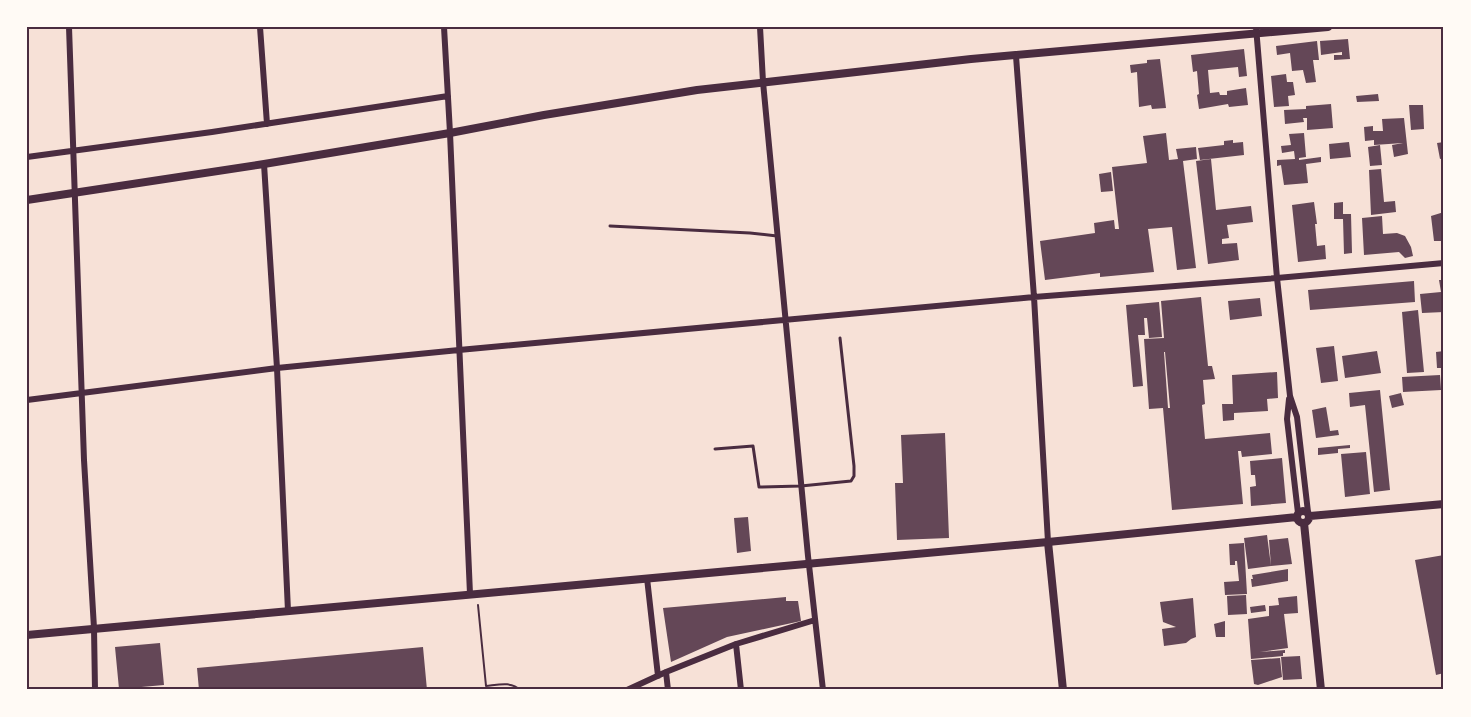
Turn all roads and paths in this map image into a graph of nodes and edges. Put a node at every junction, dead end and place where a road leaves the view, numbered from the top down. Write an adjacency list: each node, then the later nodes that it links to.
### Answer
1 (69, 27): 12 (street)
2 (260, 27): 10 (street)
3 (444, 27): 9 (street)
4 (760, 27): 8 (street)
5 (1328, 27): 6 (street)
6 (1256, 30): 7 (street); 20 (street)
7 (1016, 56): 8 (street); 21 (street)
8 (763, 82): 11 (street); 18 (street)
9 (448, 96): 10 (street); 11 (street)
10 (267, 124): 12 (street)
11 (450, 133): 14 (street); 24 (street)
12 (72, 150): 13 (street); 15 (street)
13 (27, 157)
14 (264, 164): 15 (street); 25 (street)
15 (74, 192): 16 (street); 26 (street)
16 (27, 200)
17 (610, 226): 18 (lane)
18 (777, 236): 22 (street)
19 (1444, 263): 20 (street)
20 (1276, 278): 21 (street); 31 (street)
21 (1034, 297): 22 (street); 32 (street)
22 (785, 321): 24 (street); 29 (street)
23 (840, 338): 29 (lane)
24 (459, 350): 25 (street); 35 (street)
25 (277, 368): 26 (street); 36 (street)
26 (81, 393): 27 (street); 38 (street)
27 (27, 400)
28 (715, 449): 29 (lane)
29 (801, 486): 33 (street)
30 (1444, 504): 31 (main road)
31 (1303, 516): 32 (main road); 50 (street)
32 (1048, 542): 33 (main road); 49 (street)
33 (808, 563): 34 (main road); 37 (street)
34 (647, 578): 35 (main road); 42 (street)
35 (473, 594): 36 (main road); 44 (path)
36 (288, 611): 38 (main road)
37 (815, 620): 40 (street); 48 (street)
38 (94, 628): 39 (main road); 43 (street)
39 (27, 635)
40 (736, 644): 41 (street); 47 (street)
41 (666, 672): 42 (street); 46 (street)
42 (658, 676): 45 (street)
43 (95, 690)
44 (520, 690)
45 (627, 690)
46 (668, 690)
47 (741, 690)
48 (823, 690)
49 (1063, 690)
50 (1321, 690)

